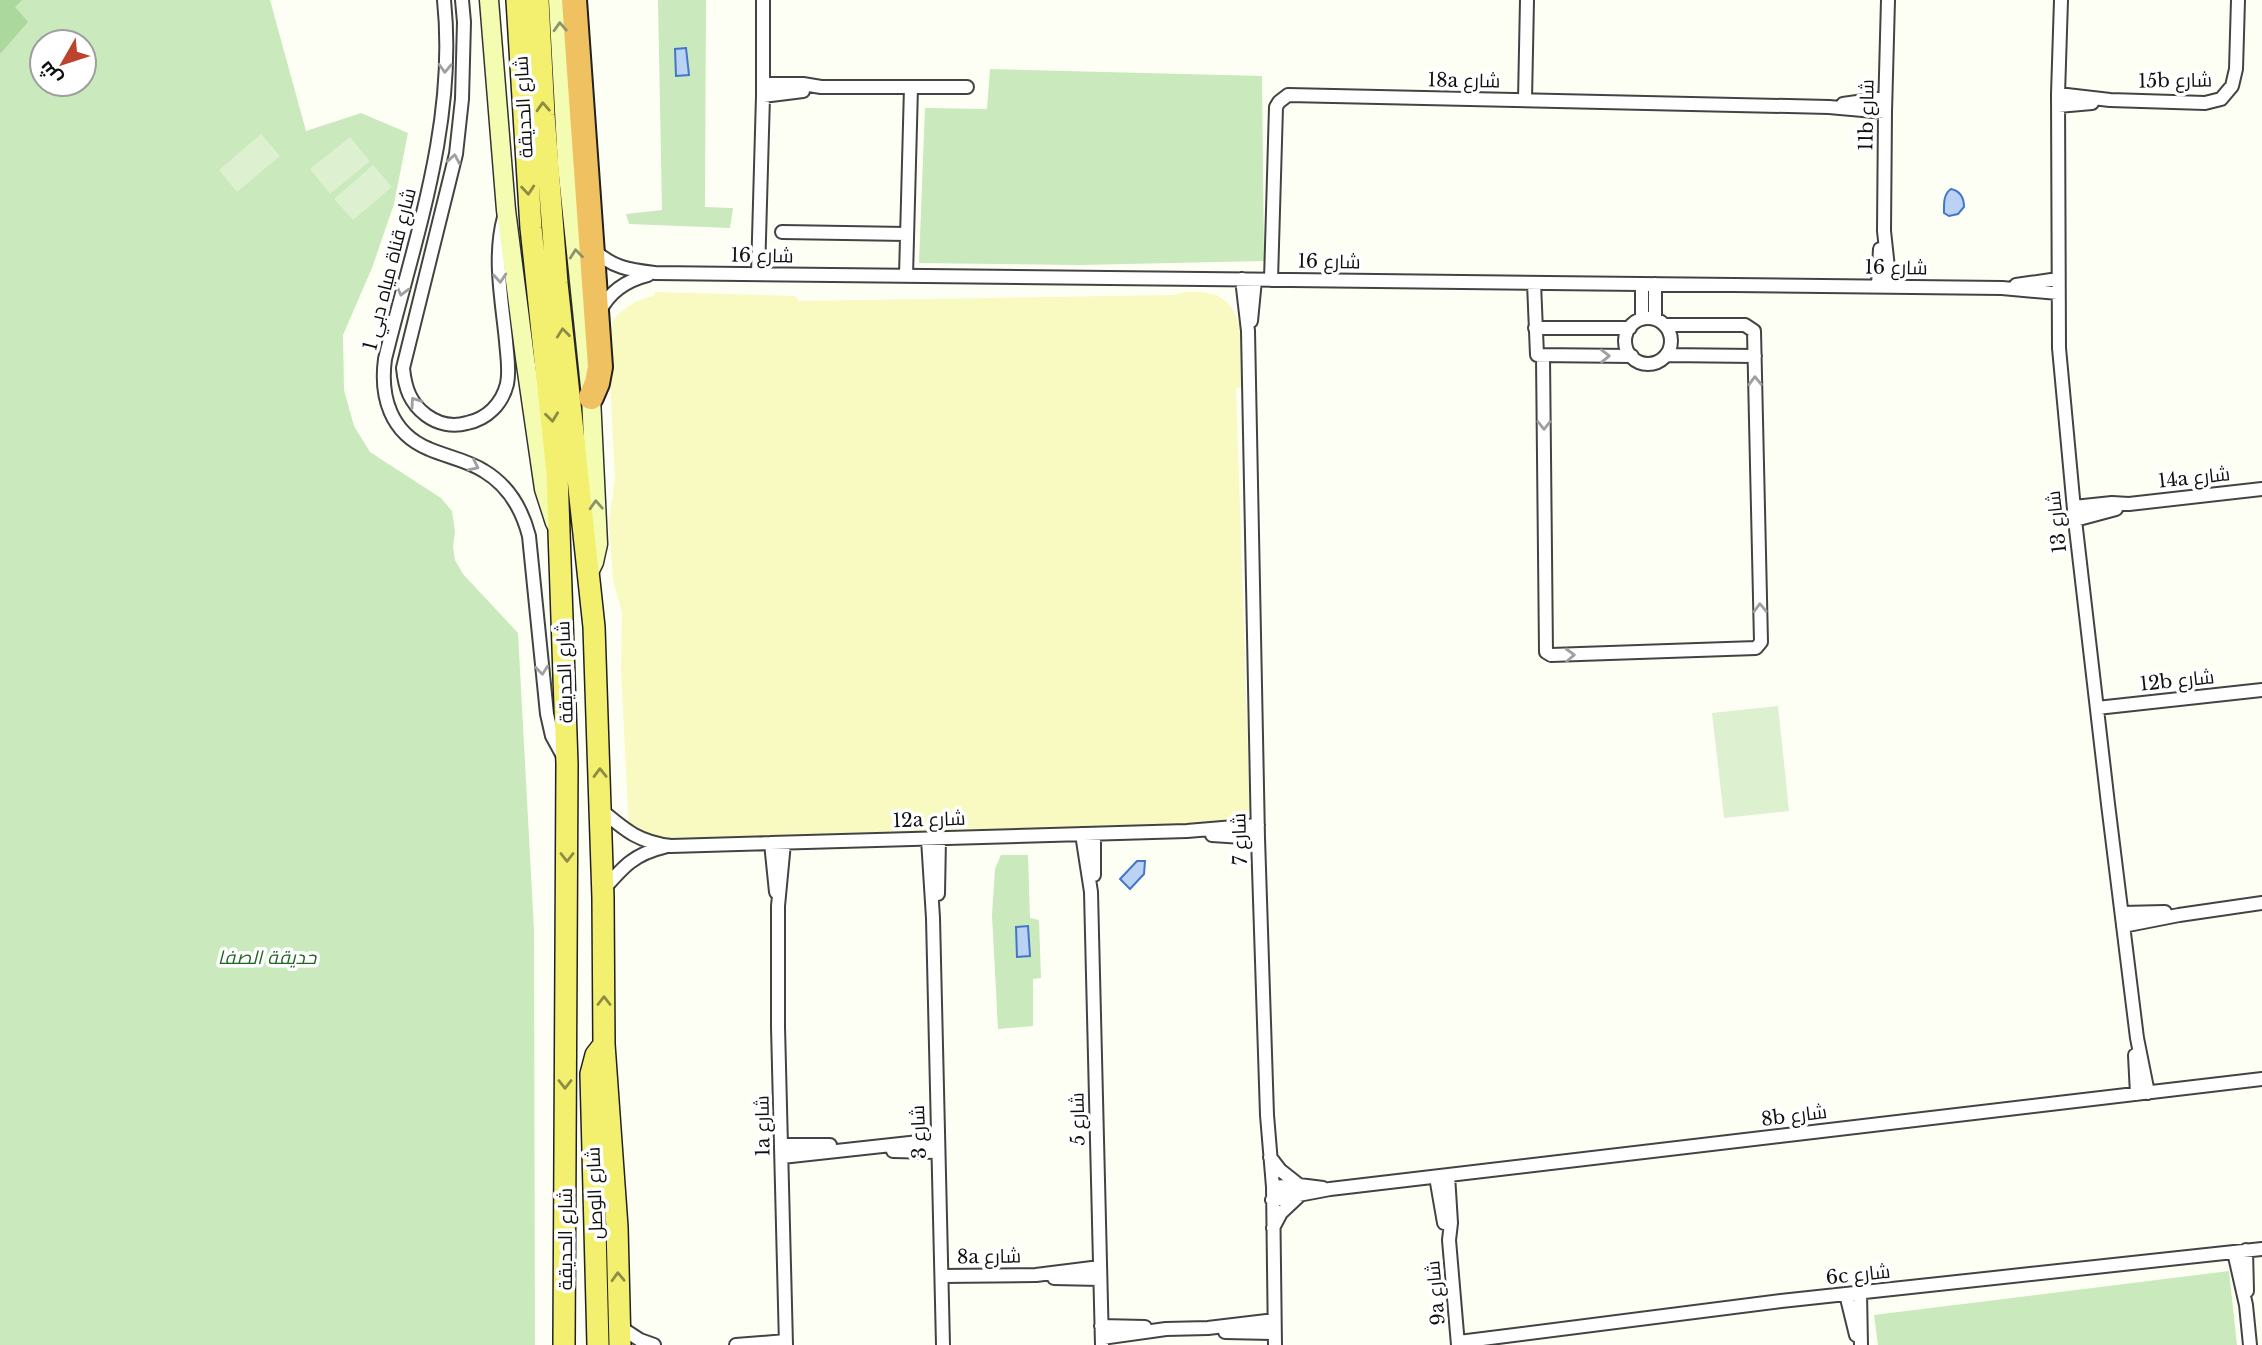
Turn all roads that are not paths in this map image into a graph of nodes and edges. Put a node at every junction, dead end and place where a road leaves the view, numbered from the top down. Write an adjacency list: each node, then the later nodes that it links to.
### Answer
1 (444, 0): 53 (street, شارع قناة مياه دبي 1, one-way to 53)
2 (462, 0): 21 (street, شارع قناة مياه دبي 1, one-way to 2)
3 (489, 0): 21 (main road)
4 (517, 0): 49 (main road, شارع الحديقة, one-way to 49)
5 (538, 0): 50 (main road, شارع الحديقة, one-way to 5)
6 (558, 0): 46 (main road, one-way to 6)
7 (574, 0): 24 (highway)
8 (763, 0): 15 (street)
9 (1527, 0): 17 (street)
10 (1888, 0): 16 (street, 11b شارع)
11 (2061, 0): 18 (street, شارع 13)
12 (2238, 0): 18 (street, 15b شارع)
13 (911, 87): 14 (street); 15 (street); 23 (street)
14 (967, 87)
15 (763, 90): 26 (street)
16 (1885, 98): 19 (street, 18a شارع); 20 (street, 11b شارع)
17 (1525, 100): 19 (street, 18a شارع); 31 (street, 18a شارع)
18 (2058, 100): 30 (street, شارع 13)
19 (1829, 107): 20 (street, 18a شارع)
20 (1885, 112): 34 (street, 11b شارع)
21 (506, 210): 49 (main road)
22 (782, 232): 23 (street)
23 (907, 234): 27 (street)
24 (591, 247): 25 (street, شارع 16); 37 (highway)
25 (655, 273): 26 (street, شارع 16); 37 (street, شارع 16)
26 (758, 274): 27 (street, شارع 16)
27 (906, 276): 28 (street, شارع 16)
28 (1242, 279): 29 (street, شارع 16); 41 (street, شارع 7)
29 (1255, 279): 31 (street, شارع 16); 41 (street, شارع 7)
30 (2058, 279): 35 (street, شارع 16); 36 (street, شارع 13)
31 (1271, 280): 32 (street, شارع 16)
32 (1534, 283): 33 (street, شارع 16); 39 (street)
33 (1648, 284): 34 (street, شارع 16); 38 (street)
34 (1884, 286): 35 (street, شارع 16)
35 (2002, 288): 36 (street, شارع 16)
36 (2058, 293): 48 (street, شارع 13)
37 (597, 318): 46 (highway)
38 (1654, 321): 40 (street); 42 (street); 44 (street)
39 (1535, 328): 40 (street); 45 (street)
40 (1630, 328): 43 (street)
41 (1248, 331): 55 (street, شارع 7)
42 (1666, 355): 43 (street); 44 (street)
43 (1632, 356): 45 (street, one-way to 43)
44 (1755, 356): 45 (street, one-way to 44)
45 (1544, 357)
46 (591, 397): 50 (main road, one-way to 46)
47 (2262, 489): 48 (street, 14a شارع)
48 (2075, 513): 52 (street, شارع 13)
49 (559, 533): 53 (main road, شارع الحديقة)
50 (589, 572): 54 (main road, شارع الحديقة, one-way to 50)
51 (2262, 690): 52 (street, 12b شارع)
52 (2097, 708): 64 (street, شارع 13)
53 (567, 764): 81 (main road, شارع الحديقة, one-way to 81)
54 (600, 808): 60 (street, 12a شارع); 61 (main road, شارع الحديقة)
55 (1258, 831): 56 (street, 12a شارع); 70 (street, شارع 7)
56 (1088, 834): 57 (street, 12a شارع); 77 (street, شارع 5)
57 (934, 838): 59 (street, 12a شارع); 68 (street, شارع 3)
58 (771, 843): 59 (street, 12a شارع); 60 (street, 12a شارع); 63 (street, 1a شارع)
59 (784, 843): 63 (street, 1a شارع)
60 (671, 846): 61 (street, 12a شارع)
61 (603, 890): 65 (main road, شارع الحديقة, one-way to 61)
62 (2262, 903): 64 (street)
63 (779, 906): 69 (street, 1a شارع)
64 (2122, 919): 67 (street, شارع 13)
65 (604, 1044): 83 (main road, شارع الحديقة, one-way to 65); 89 (main road, شارع الوصل)
66 (2262, 1079): 67 (street, 8b شارع)
67 (2143, 1093): 71 (street, 8b شارع)
68 (937, 1146): 69 (street); 78 (street, شارع 3)
69 (782, 1151): 85 (street, 1a شارع)
70 (1270, 1157): 72 (street); 73 (street, شارع 7)
71 (1442, 1176): 72 (street, 8b شارع); 86 (street, 9a شارع)
72 (1298, 1191): 73 (street, 8b شارع); 74 (street)
73 (1273, 1194): 74 (street, شارع 7)
74 (1273, 1228): 82 (street, شارع 7)
75 (2262, 1248): 76 (street, 6c شارع)
76 (2240, 1251): 79 (street, 6c شارع); 94 (street)
77 (1100, 1273): 78 (street, 8a شارع); 84 (street, شارع 5)
78 (942, 1276): 92 (street, شارع 3)
79 (1860, 1293): 80 (street, 6c شارع); 93 (street)
80 (1846, 1294): 86 (street, 6c شارع); 93 (street)
81 (565, 1299): 87 (main road); 88 (main road, شارع الحديقة)
82 (1274, 1333): 84 (street)
83 (620, 1336): 90 (street)
84 (1102, 1336)
85 (786, 1343): 91 (street)
86 (1459, 1344)
87 (564, 1345)
88 (576, 1345)
89 (598, 1345)
90 (654, 1345)
91 (736, 1345)
92 (943, 1345)
93 (1860, 1345)
94 (2250, 1345)

